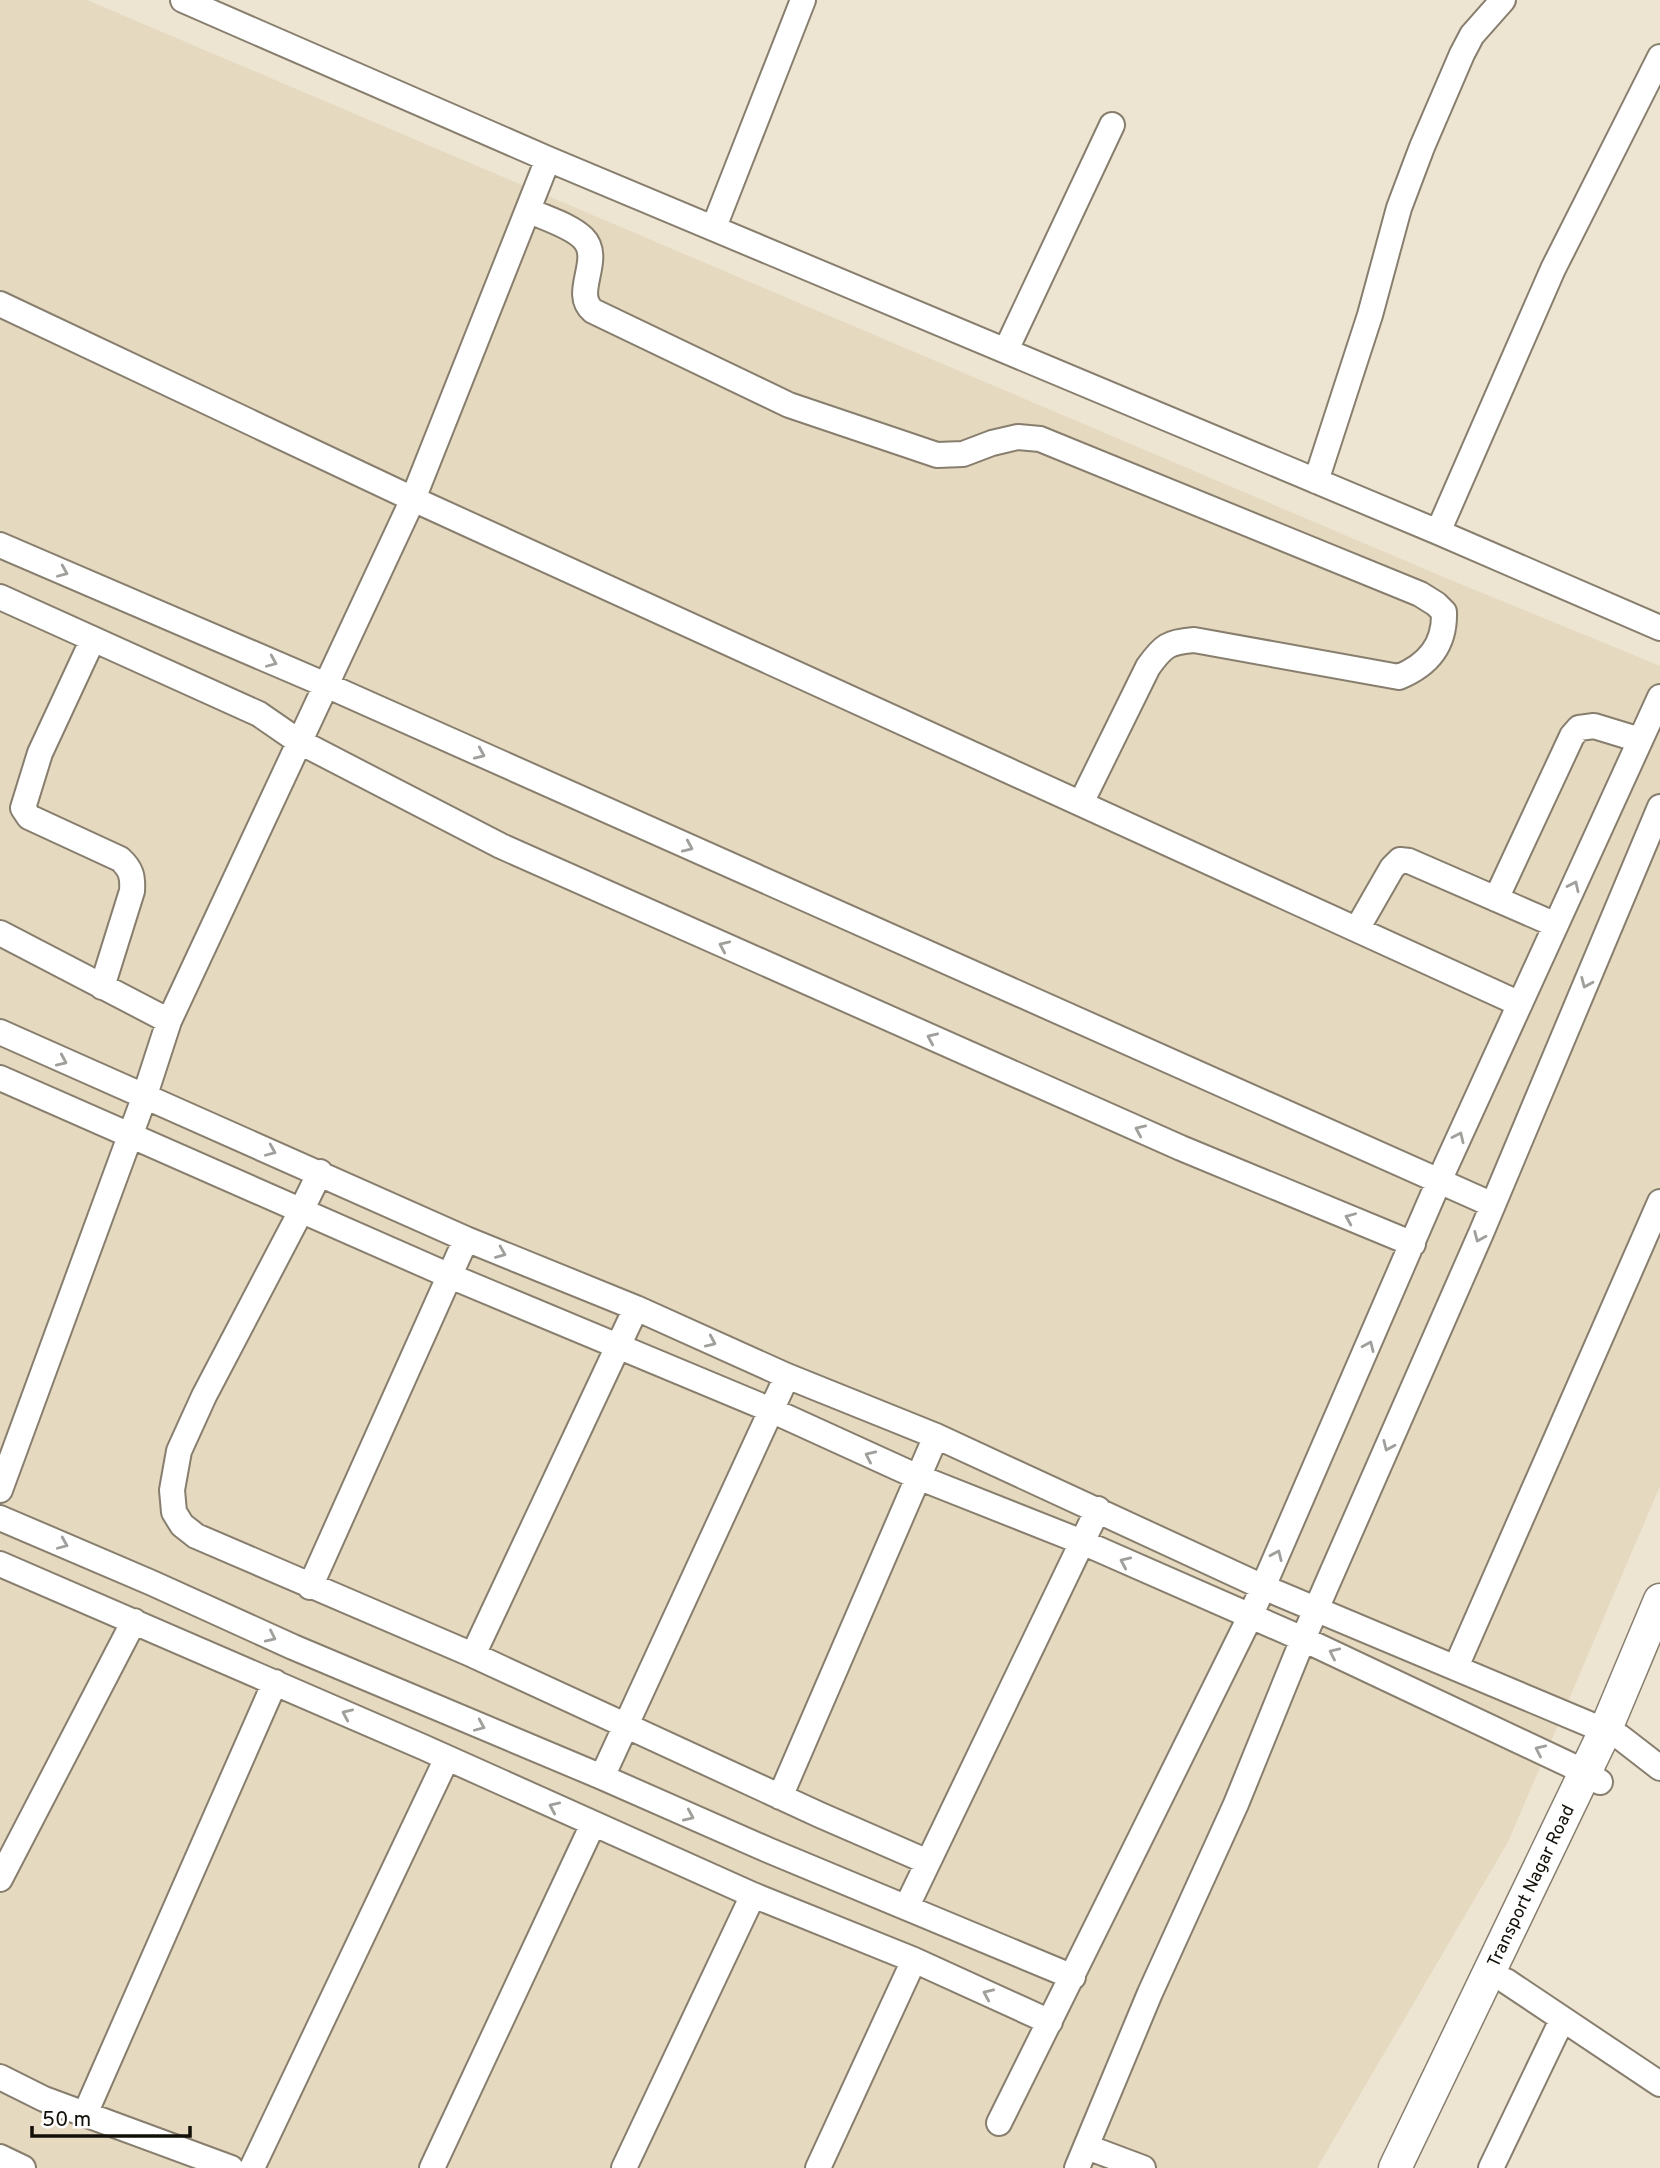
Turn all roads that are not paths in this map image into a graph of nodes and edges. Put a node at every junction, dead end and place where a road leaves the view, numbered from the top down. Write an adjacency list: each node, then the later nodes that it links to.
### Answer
1 (183, 0): 6 (street)
2 (803, 0): 8 (street)
3 (1503, 0): 11 (street)
4 (1660, 57): 13 (street)
5 (1112, 125): 10 (street)
6 (548, 159): 7 (street); 8 (street)
7 (528, 210): 12 (street); 22 (street)
8 (714, 227): 10 (street)
9 (0, 304): 12 (street)
10 (1006, 350): 11 (street)
11 (1316, 481): 13 (street)
12 (413, 499): 18 (street); 22 (street)
13 (1438, 532): 16 (street)
14 (0, 545): 18 (street, one-way to 18)
15 (0, 597): 17 (street)
16 (1660, 628)
17 (93, 639): 21 (street); 28 (street)
18 (326, 685): 21 (street); 36 (street, one-way to 36)
19 (1660, 697): 20 (street)
20 (1640, 740): 24 (street); 25 (street, one-way to 20)
21 (298, 741): 30 (street); 41 (street, one-way to 21)
22 (1081, 803): 26 (street)
23 (1660, 807): 38 (street, one-way to 38)
24 (1496, 899): 25 (street); 26 (street)
25 (1556, 925): 29 (street)
26 (1357, 929): 29 (street)
27 (0, 933): 28 (street)
28 (102, 986): 30 (street)
29 (1520, 1004): 36 (street, one-way to 29)
30 (169, 1021): 33 (street)
31 (0, 1032): 33 (street, one-way to 33)
32 (0, 1078): 34 (street)
33 (144, 1098): 34 (street); 35 (street, one-way to 35)
34 (129, 1136): 39 (street); 49 (street)
35 (320, 1172): 39 (street); 40 (street)
36 (1439, 1181): 38 (street); 41 (street)
37 (1660, 1202): 63 (street)
38 (1493, 1205): 57 (street, one-way to 57)
39 (301, 1211): 42 (street); 54 (street)
40 (467, 1239): 42 (street); 43 (street, one-way to 43)
41 (1413, 1244): 55 (street, one-way to 41)
42 (450, 1276): 44 (street); 54 (street)
43 (636, 1308): 44 (street); 45 (street, one-way to 45)
44 (618, 1345): 46 (street); 62 (street)
45 (787, 1376): 46 (street); 47 (street)
46 (771, 1410): 48 (street, one-way to 46); 65 (street)
47 (936, 1436): 48 (street); 50 (street)
48 (918, 1478): 52 (street); 71 (street)
49 (0, 1490)
50 (1098, 1509): 52 (street); 55 (street)
51 (0, 1518): 69 (street, one-way to 69)
52 (1082, 1542): 58 (street, one-way to 52); 73 (street)
53 (0, 1564): 59 (street)
54 (310, 1587): 62 (street)
55 (1263, 1587): 57 (street); 58 (street)
56 (1660, 1601): 66 (main road, Transport Nagar Road)
57 (1317, 1608): 60 (street); 63 (street)
58 (1250, 1617): 60 (street); 78 (street)
59 (134, 1621): 64 (street); 74 (street)
60 (1303, 1639): 70 (street, one-way to 60); 87 (street)
61 (1660, 1652): 66 (main road, Transport Nagar Road)
62 (473, 1655): 65 (street)
63 (1457, 1667): 66 (street)
64 (275, 1682): 67 (street, one-way to 64); 84 (street)
65 (626, 1725): 69 (street); 71 (street)
66 (1613, 1734): 68 (street); 70 (main road, Transport Nagar Road)
67 (447, 1758): 72 (street, one-way to 67); 90 (street)
68 (1660, 1768)
69 (602, 1777): 76 (street, one-way to 76)
70 (1593, 1777): 79 (main road, Transport Nagar Road); 95 (main road, Transport Nagar Road)
71 (780, 1797): 73 (street)
72 (593, 1824): 75 (street); 91 (street)
73 (928, 1862): 76 (street)
74 (0, 1879)
75 (753, 1895): 77 (street); 92 (street)
76 (907, 1906): 78 (street)
77 (914, 1960): 81 (street, one-way to 77); 93 (street)
78 (1073, 1977): 81 (street)
79 (1506, 1981): 80 (street); 96 (main road, Transport Nagar Road)
80 (1562, 2020): 83 (street); 97 (street)
81 (1050, 2022): 85 (street)
82 (0, 2077): 84 (street)
83 (1660, 2084)
84 (85, 2114): 89 (street)
85 (999, 2123)
86 (0, 2157): 88 (street)
87 (1082, 2158): 94 (street)
88 (23, 2168)
89 (231, 2168)
90 (252, 2168)
91 (432, 2168)
92 (624, 2168)
93 (818, 2168)
94 (1143, 2168)
95 (1395, 2168)
96 (1419, 2168)
97 (1491, 2168)

